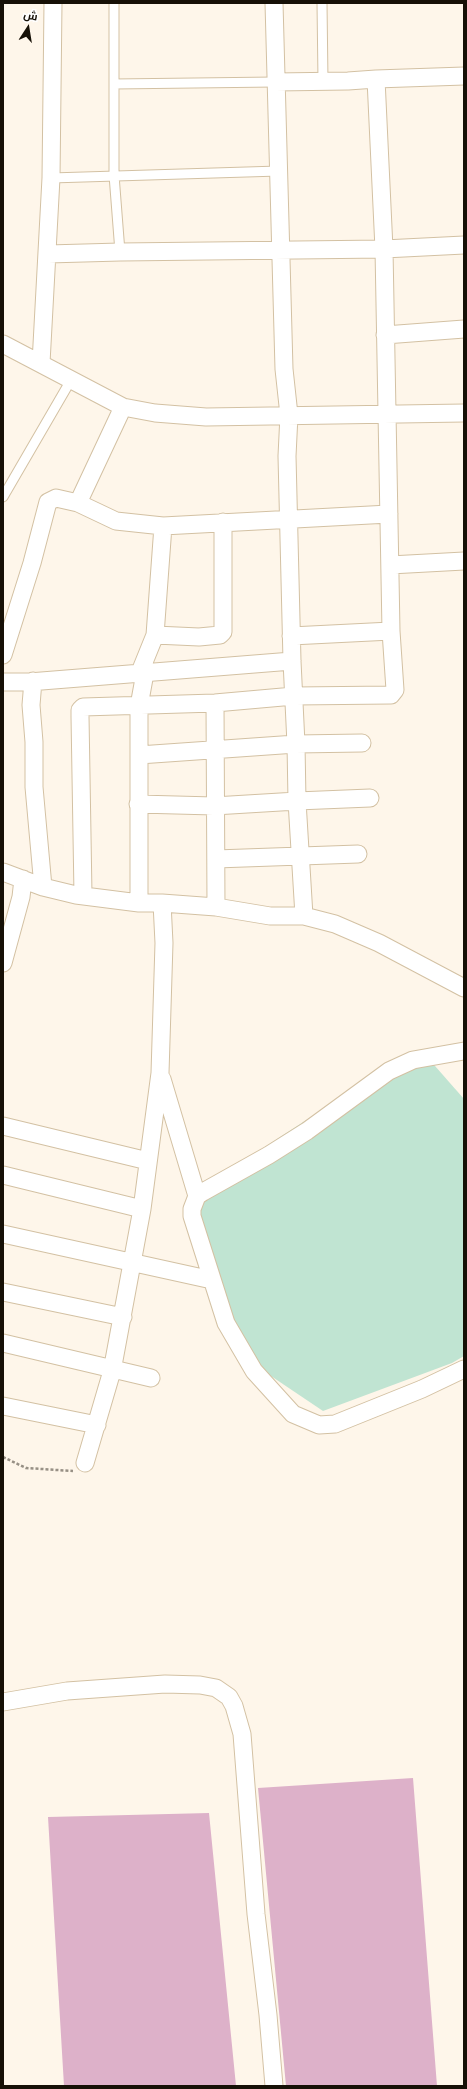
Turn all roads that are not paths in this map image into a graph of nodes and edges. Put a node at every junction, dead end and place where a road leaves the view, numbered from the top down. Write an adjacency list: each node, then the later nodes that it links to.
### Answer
1 (53, 3): 12 (street)
2 (114, 3): 9 (lane)
3 (274, 3): 8 (street)
4 (322, 3): 7 (lane)
5 (464, 76): 6 (street)
6 (376, 78): 7 (street); 14 (street)
7 (323, 81): 8 (street)
8 (275, 82): 9 (lane); 10 (street)
9 (114, 84): 11 (lane)
10 (279, 171): 11 (lane); 15 (street)
11 (114, 175): 12 (lane); 16 (lane)
12 (51, 178): 17 (street)
13 (464, 244): 14 (street)
14 (384, 249): 15 (street); 19 (street)
15 (281, 250): 16 (street); 26 (street)
16 (120, 252): 17 (street)
17 (48, 254): 21 (street)
18 (464, 329): 19 (street)
19 (385, 335): 25 (street)
20 (3, 344): 21 (street)
21 (41, 363): 22 (street)
22 (70, 380): 23 (street); 27 (lane)
23 (123, 407): 26 (street); 28 (street)
24 (464, 413): 25 (street)
25 (387, 414): 26 (street); 29 (street)
26 (289, 415): 30 (street)
27 (3, 497)
28 (78, 503): 32 (street); 38 (street)
29 (389, 514): 30 (street); 34 (street)
30 (289, 521): 31 (street); 37 (street)
31 (223, 522): 32 (street); 36 (street)
32 (163, 526): 36 (street)
33 (464, 561): 34 (street)
34 (390, 565): 35 (street)
35 (391, 631): 37 (street); 43 (street)
36 (155, 635): 40 (street)
37 (291, 636): 39 (street)
38 (3, 655)
39 (292, 661): 40 (street); 43 (street)
40 (143, 673): 41 (street); 45 (street)
41 (33, 681): 42 (street); 59 (street)
42 (3, 682)
43 (294, 696): 44 (street); 47 (street)
44 (215, 703): 45 (street); 48 (street)
45 (139, 706): 49 (street); 60 (street)
46 (362, 743): 47 (street)
47 (296, 744): 48 (street); 51 (street)
48 (214, 751): 49 (street); 53 (street)
49 (139, 755): 52 (street)
50 (370, 798): 51 (street)
51 (297, 801): 53 (street); 55 (street)
52 (138, 804): 53 (street); 61 (street)
53 (214, 806): 56 (street)
54 (358, 854): 55 (street)
55 (300, 858): 56 (street); 64 (street)
56 (216, 859): 63 (street)
57 (3, 872): 58 (street)
58 (23, 879): 59 (street); 65 (street)
59 (43, 887): 60 (street)
60 (83, 895): 61 (street)
61 (140, 903): 62 (street)
62 (162, 903): 63 (street); 68 (street)
63 (216, 907): 64 (street)
64 (304, 916): 66 (street)
65 (3, 963)
66 (464, 988)
67 (464, 1051): 72 (street)
68 (160, 1073): 70 (street); 72 (street)
69 (3, 1126): 70 (street)
70 (148, 1160): 73 (street)
71 (3, 1176): 73 (street)
72 (197, 1196): 76 (street)
73 (142, 1209): 75 (street)
74 (3, 1234): 75 (street)
75 (133, 1262): 76 (street); 78 (street)
76 (212, 1280): 80 (street)
77 (3, 1292): 78 (street)
78 (123, 1317): 81 (street)
79 (3, 1343): 81 (street)
80 (464, 1369)
81 (112, 1370): 82 (street); 84 (street)
82 (151, 1378)
83 (3, 1406): 84 (street)
84 (97, 1425): 85 (street)
85 (85, 1463)
86 (3, 1702): 87 (street)
87 (274, 2086)

